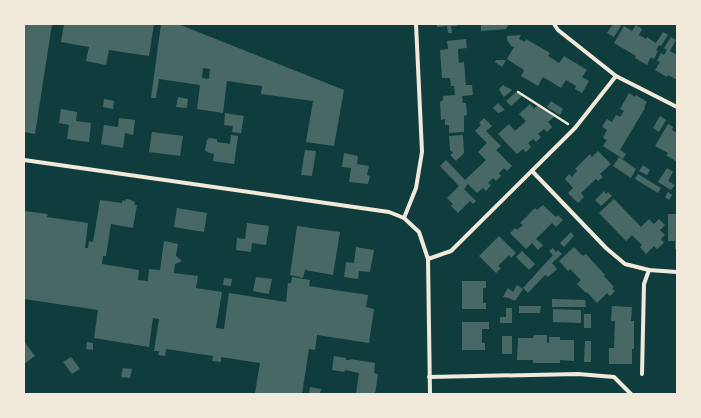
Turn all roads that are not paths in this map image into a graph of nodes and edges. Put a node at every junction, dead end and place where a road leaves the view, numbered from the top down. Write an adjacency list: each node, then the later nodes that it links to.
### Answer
1 (416, 24): 7 (street)
2 (554, 24): 3 (street)
3 (616, 76): 4 (street); 6 (street)
4 (677, 108)
5 (24, 160): 7 (street)
6 (532, 171): 8 (street); 9 (street)
7 (404, 218): 8 (street)
8 (428, 259): 12 (street)
9 (649, 270): 10 (street); 11 (street)
10 (677, 272)
11 (642, 374)
12 (429, 377): 13 (street); 14 (street)
13 (430, 394)
14 (631, 394)

